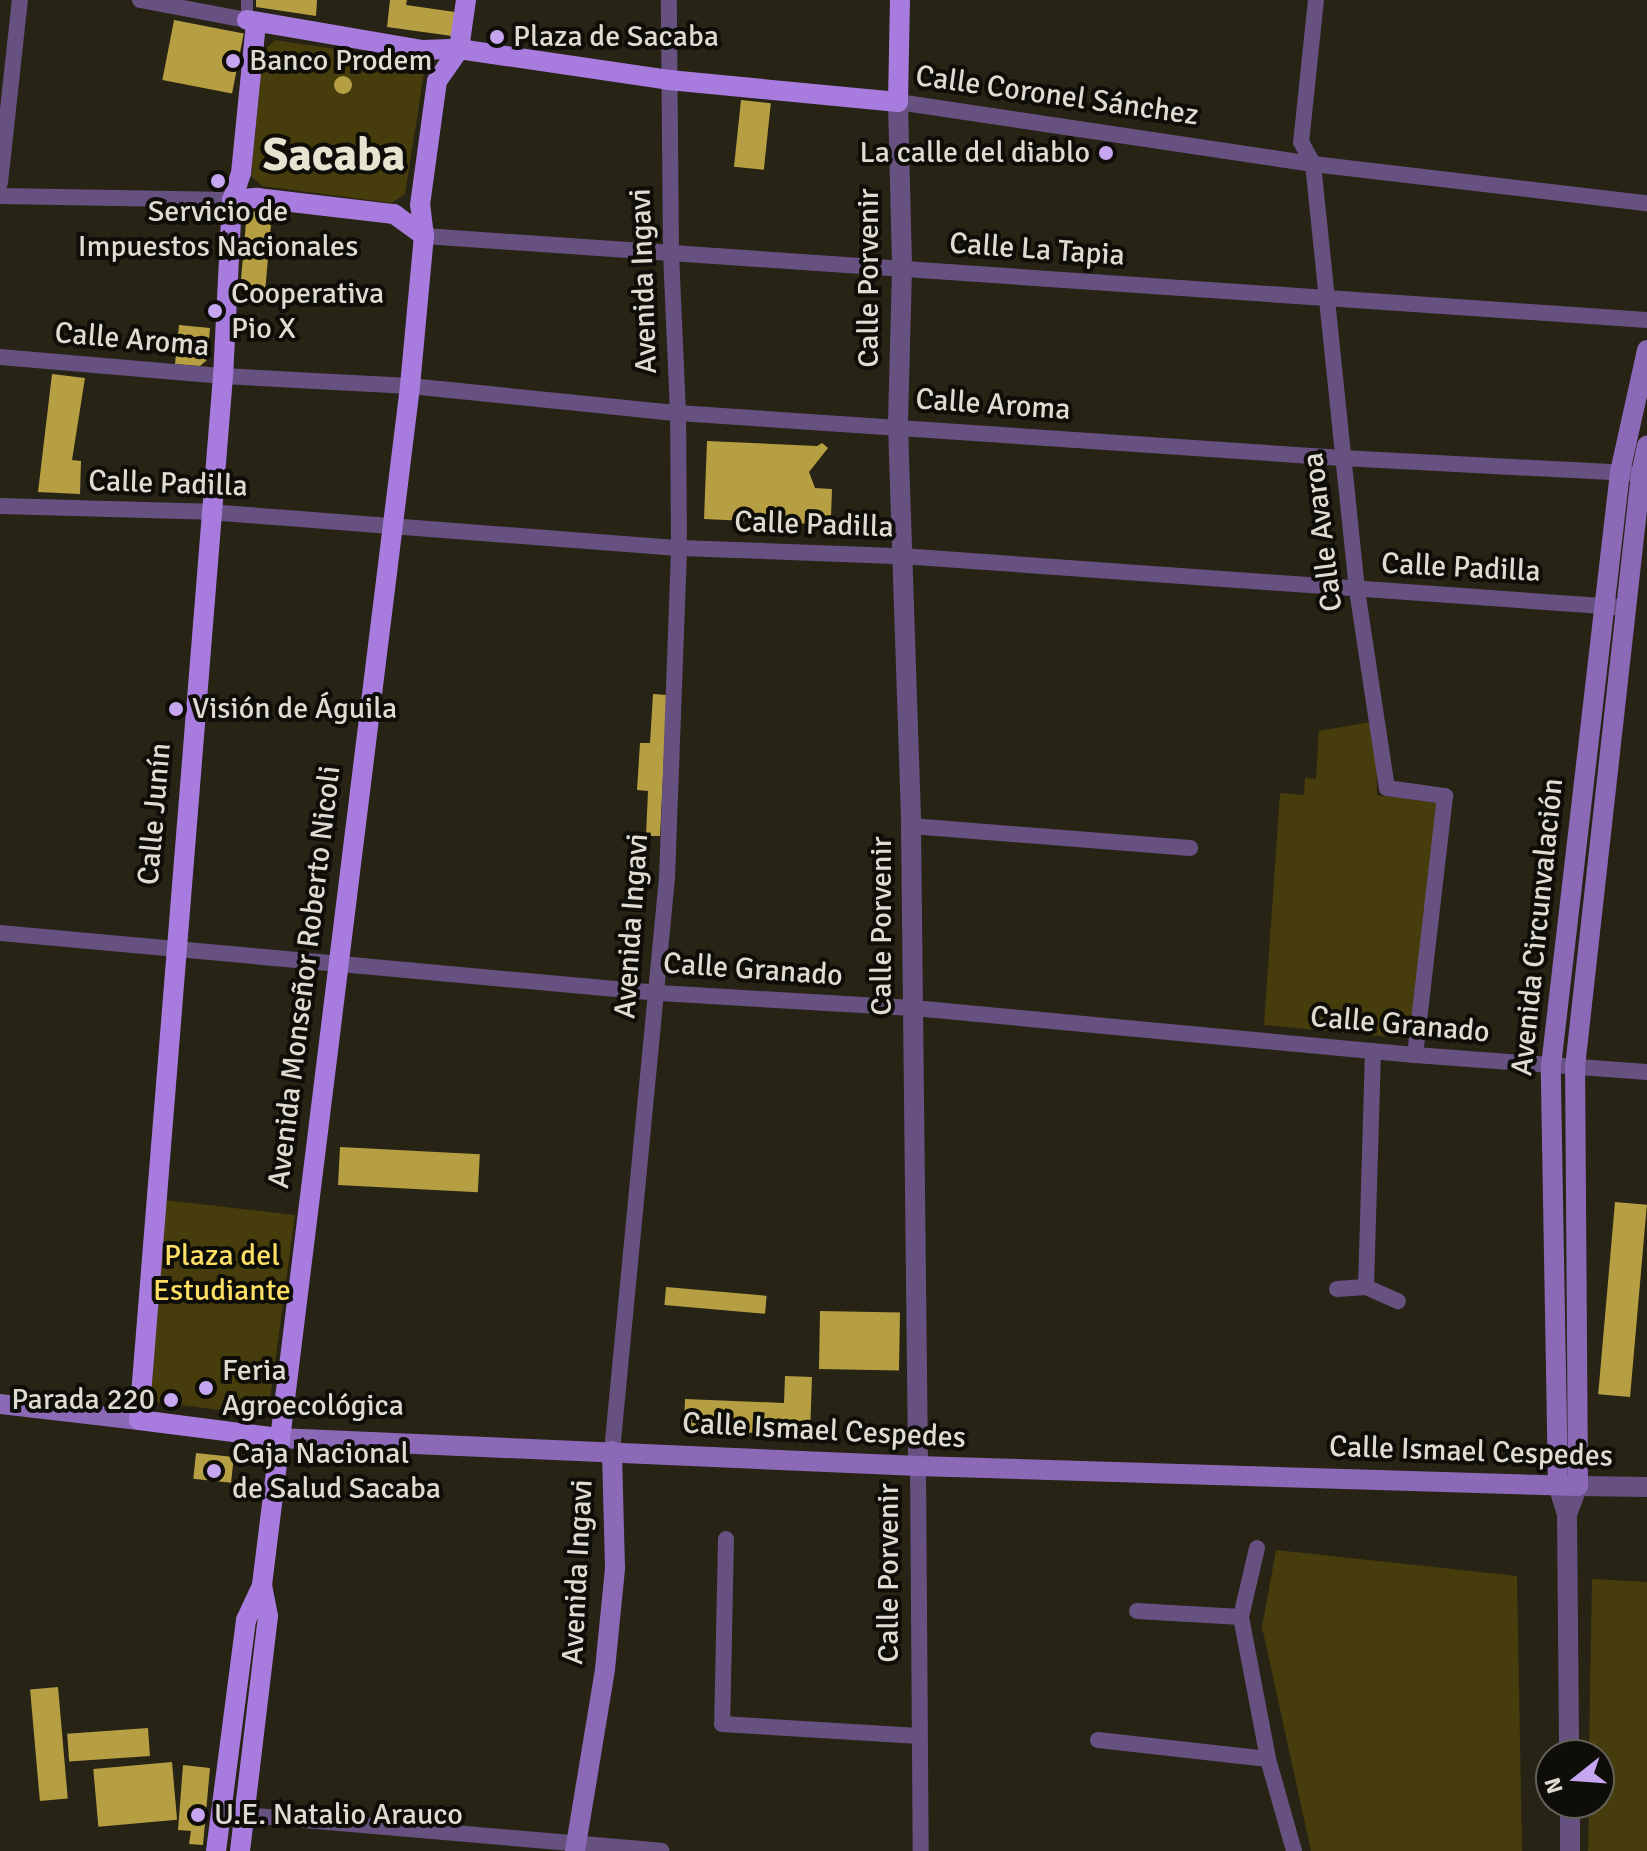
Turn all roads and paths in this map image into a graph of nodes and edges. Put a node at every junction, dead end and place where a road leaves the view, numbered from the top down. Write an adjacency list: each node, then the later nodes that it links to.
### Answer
1 (20, 0): 12 (street)
2 (140, 0): 7 (street)
3 (466, 0): 8 (main road)
4 (669, 0): 9 (street, Avenida Ingavi)
5 (900, 0): 10 (main road, Calle Porvenir)
6 (1316, 0): 11 (street, Calle Avaroa)
7 (250, 14): 8 (main road, Calle Coronel Sánchez); 14 (main road, Calle Junín)
8 (459, 49): 9 (main road, Calle Coronel Sánchez); 16 (main road, Avenida Monseñor Roberto Nicoli)
9 (669, 80): 10 (main road, Calle Coronel Sánchez); 17 (street, Avenida Ingavi)
10 (898, 102): 11 (street, Calle Coronel Sánchez); 18 (street, Calle Porvenir)
11 (1313, 164): 15 (street, Calle Coronel Sánchez); 19 (street, Calle Avaroa)
12 (0, 183)
13 (0, 196): 14 (street)
14 (232, 200): 16 (main road); 23 (main road, Calle Junín)
15 (1647, 203)
16 (424, 236): 17 (street, Calle La Tapia); 24 (main road, Avenida Monseñor Roberto Nicoli)
17 (671, 251): 18 (street, Calle La Tapia); 25 (street, Avenida Ingavi)
18 (902, 269): 19 (street, Calle La Tapia); 26 (street, Calle Porvenir)
19 (1326, 297): 20 (street, Calle La Tapia); 28 (street, Calle Avaroa)
20 (1647, 320)
21 (1647, 350): 29 (main road, Avenida Circunvalación)
22 (0, 357): 23 (street, Calle Aroma)
23 (223, 376): 24 (street, Calle Aroma); 32 (main road, Calle Junín)
24 (410, 386): 25 (street, Calle Aroma); 33 (main road, Avenida Monseñor Roberto Nicoli)
25 (678, 413): 26 (street, Calle Aroma); 34 (street, Avenida Ingavi)
26 (898, 426): 28 (street, Calle Aroma); 35 (street, Calle Porvenir)
27 (1647, 446): 30 (main road, Avenida Circunvalación)
28 (1342, 458): 29 (street, Calle Aroma); 36 (street, Calle Avaroa)
29 (1620, 472): 30 (street, Calle Aroma); 37 (main road, Avenida Circunvalación)
30 (1644, 474): 38 (main road, Avenida Circunvalación)
31 (0, 506): 32 (street, Calle Padilla)
32 (209, 512): 33 (street, Calle Padilla); 42 (main road, Calle Junín)
33 (392, 523): 34 (street, Calle Padilla); 43 (main road, Avenida Monseñor Roberto Nicoli)
34 (679, 548): 35 (street, Calle Padilla); 44 (street, Avenida Ingavi)
35 (901, 556): 36 (street, Calle Padilla); 39 (street, Calle Porvenir)
36 (1357, 590): 37 (street, Calle Padilla); 47 (street, Calle Avaroa)
37 (1603, 604): 38 (street, Calle Padilla); 48 (main road, Avenida Circunvalación)
38 (1626, 608): 49 (main road, Avenida Circunvalación)
39 (911, 826): 40 (street); 45 (street, Calle Porvenir)
40 (1190, 848)
41 (0, 933): 42 (street, Calle Granado)
42 (174, 950): 43 (street, Calle Granado); 55 (main road, Calle Junín)
43 (336, 964): 44 (street, Calle Granado); 56 (main road, Avenida Monseñor Roberto Nicoli)
44 (659, 993): 45 (street, Calle Granado); 57 (street, Avenida Ingavi)
45 (913, 1008): 46 (street, Calle Granado); 58 (street, Calle Porvenir)
46 (1373, 1051): 47 (street, Calle Granado); 51 (street)
47 (1415, 1055): 48 (street, Calle Granado)
48 (1551, 1066): 49 (street, Calle Granado); 59 (main road, Avenida Circunvalación)
49 (1575, 1067): 50 (street, Calle Granado); 59 (main road, Avenida Circunvalación)
50 (1647, 1072)
51 (1366, 1287): 52 (street); 53 (street)
52 (1337, 1289)
53 (1398, 1301)
54 (0, 1404): 55 (main road, Calle Ismael Cespedes)
55 (139, 1420): 56 (main road, Calle Ismael Cespedes)
56 (279, 1438): 57 (main road, Calle Ismael Cespedes); 63 (main road, Avenida Monseñor Roberto Nicoli)
57 (612, 1451): 58 (main road, Calle Ismael Cespedes); 73 (main road, Avenida Ingavi)
58 (918, 1466): 59 (main road, Calle Ismael Cespedes); 66 (street, Calle Porvenir)
59 (1568, 1485): 60 (street, Calle Ismael Cespedes); 67 (street, Avenida Circunvalación)
60 (1647, 1487)
61 (726, 1539): 66 (street)
62 (1257, 1548): 65 (street)
63 (262, 1585): 70 (main road, Avenida Monseñor Roberto Nicoli); 71 (main road, Avenida Monseñor Roberto Nicoli)
64 (1137, 1611): 65 (street)
65 (1241, 1617): 69 (street)
66 (919, 1736): 77 (street, Calle Porvenir)
67 (1569, 1739)
68 (1098, 1740): 69 (street)
69 (1268, 1759): 78 (street)
70 (221, 1813): 71 (street); 74 (main road, Avenida Monseñor Roberto Nicoli)
71 (244, 1815): 73 (street); 75 (main road, Avenida Monseñor Roberto Nicoli)
72 (1570, 1819): 79 (street)
73 (575, 1848): 76 (street)
74 (216, 1851)
75 (240, 1851)
76 (661, 1851)
77 (921, 1851)
78 (1294, 1851)
79 (1570, 1851)

